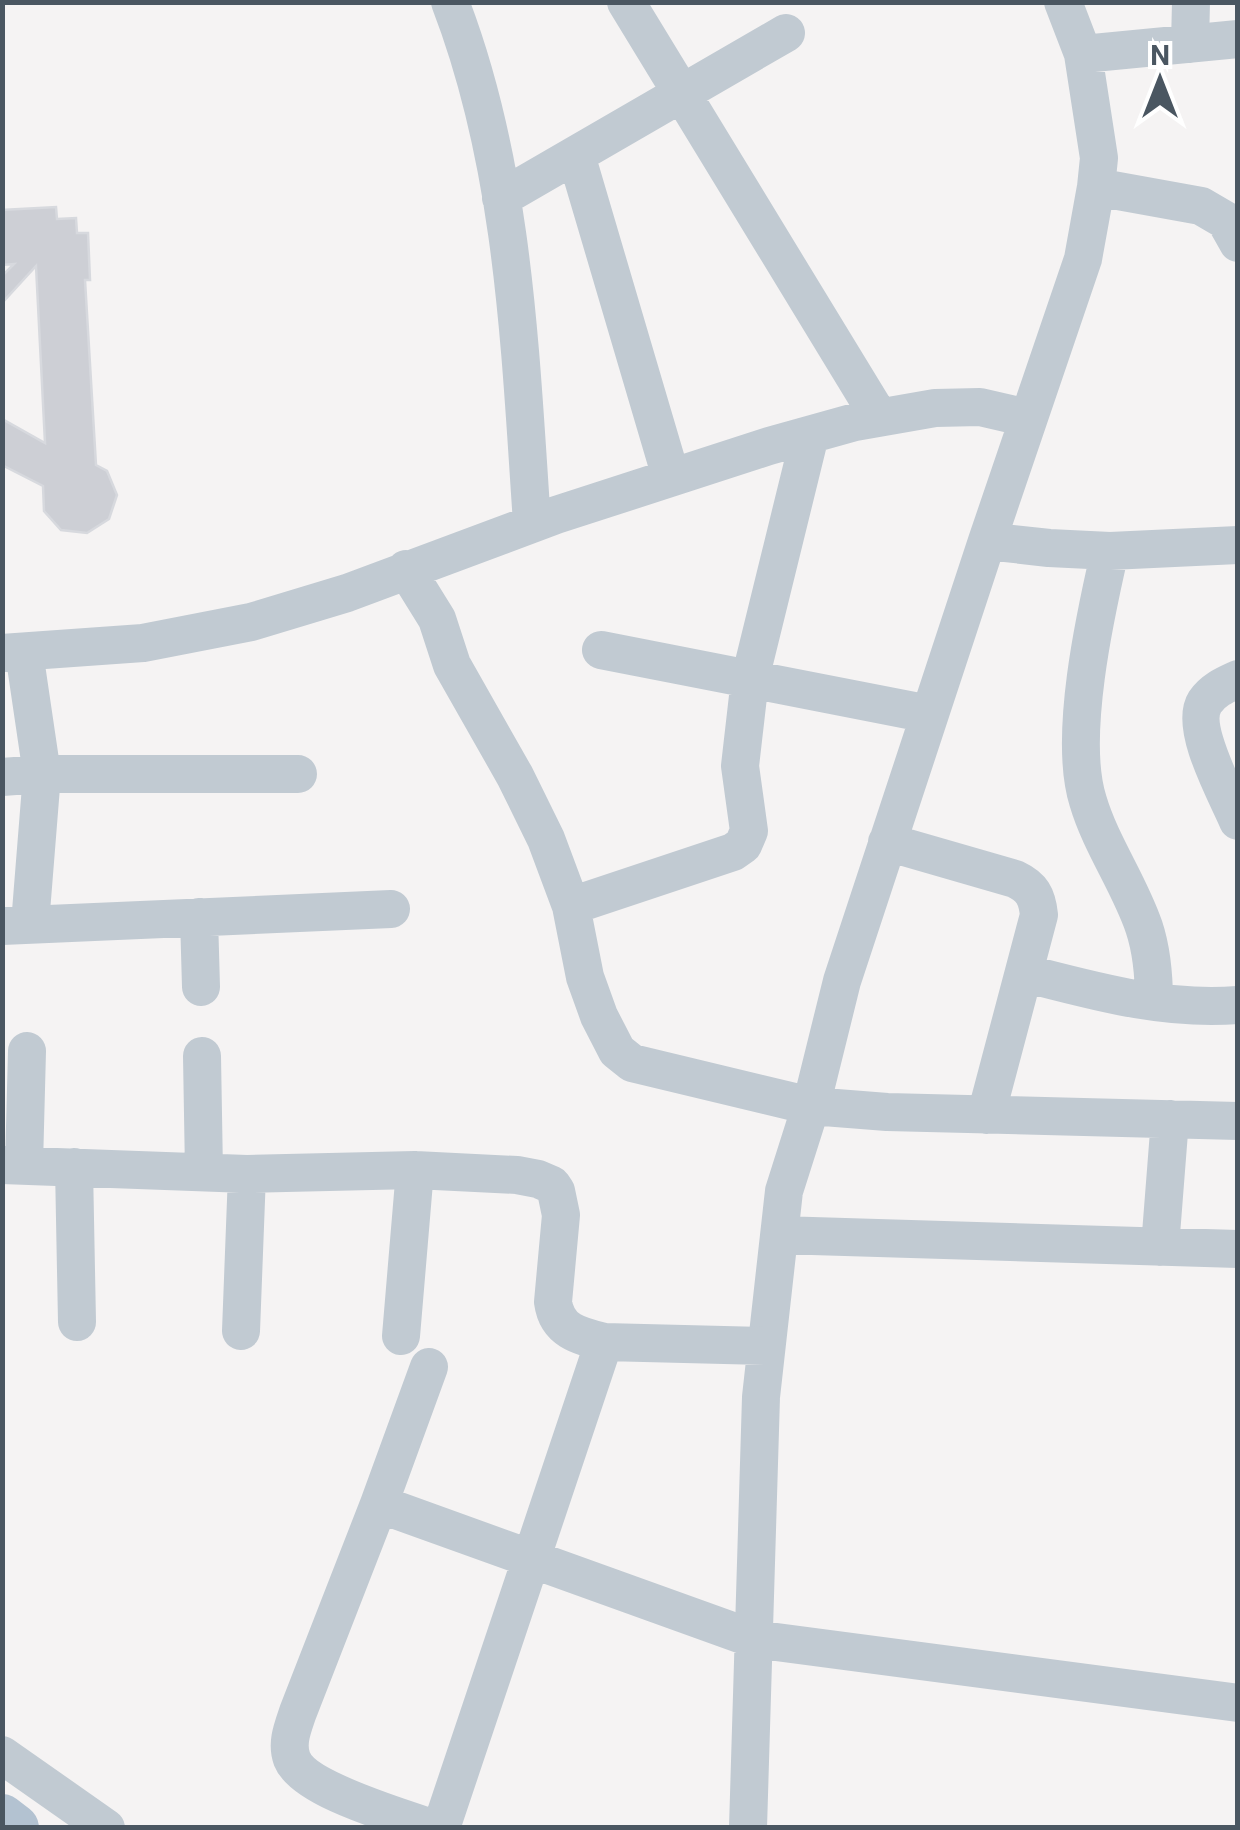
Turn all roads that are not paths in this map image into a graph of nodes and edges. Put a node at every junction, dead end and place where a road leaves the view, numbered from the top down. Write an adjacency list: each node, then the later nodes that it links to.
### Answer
1 (450, 2): 12 (street)
2 (626, 2): 9 (street)
3 (1063, 2): 8 (street)
4 (1191, 2): 7 (street)
5 (786, 33): 9 (street)
6 (1238, 39): 7 (street)
7 (1190, 44): 8 (street)
8 (1083, 54): 11 (street)
9 (681, 94): 10 (street); 14 (street)
10 (576, 154): 12 (street); 17 (street)
11 (1096, 187): 13 (street); 15 (street)
12 (501, 198): 18 (street)
13 (1238, 243)
14 (879, 417): 15 (street); 16 (street)
15 (1028, 418): 19 (street)
16 (810, 436): 17 (street); 25 (street)
17 (671, 477): 18 (street)
18 (532, 523): 22 (street)
19 (986, 541): 21 (street); 27 (street)
20 (1238, 545): 21 (street)
21 (1110, 551): 39 (street)
22 (406, 570): 24 (street); 33 (street)
23 (600, 650): 25 (street)
24 (14, 653): 28 (street)
25 (750, 679): 27 (street); 33 (street)
26 (1238, 680): 31 (street)
27 (930, 714): 32 (street)
28 (42, 774): 29 (street); 30 (street); 36 (street)
29 (298, 774)
30 (2, 777)
31 (1238, 821)
32 (887, 842): 37 (street); 43 (street)
33 (570, 906): 43 (street)
34 (391, 909): 35 (street)
35 (199, 917): 36 (street); 38 (street)
36 (16, 925)
37 (1024, 973): 39 (street); 44 (street)
38 (200, 987)
39 (1154, 1002): 40 (street)
40 (1238, 1005)
41 (27, 1051): 47 (street)
42 (202, 1056): 50 (street)
43 (811, 1106): 44 (street); 52 (street)
44 (986, 1115): 45 (street)
45 (1170, 1119): 46 (street); 53 (street)
46 (1238, 1121)
47 (14, 1165): 48 (street)
48 (74, 1166): 50 (street); 55 (street)
49 (415, 1170): 51 (street); 57 (street); 58 (street)
50 (204, 1172): 51 (street)
51 (247, 1174): 56 (street)
52 (779, 1234): 53 (street); 59 (street)
53 (1160, 1247): 54 (street)
54 (1238, 1249)
55 (77, 1322)
56 (241, 1331)
57 (402, 1336)
58 (604, 1342): 59 (street); 62 (street)
59 (766, 1346): 63 (street)
60 (429, 1367): 61 (street)
61 (379, 1504): 62 (street); 69 (street)
62 (531, 1558): 63 (street); 70 (street)
63 (754, 1639): 64 (street); 71 (street)
64 (1238, 1703)
65 (2, 1756): 68 (street)
66 (2, 1818): 67 (main road)
67 (16, 1828)
68 (106, 1828)
69 (431, 1828)
70 (440, 1828)
71 (748, 1828)

